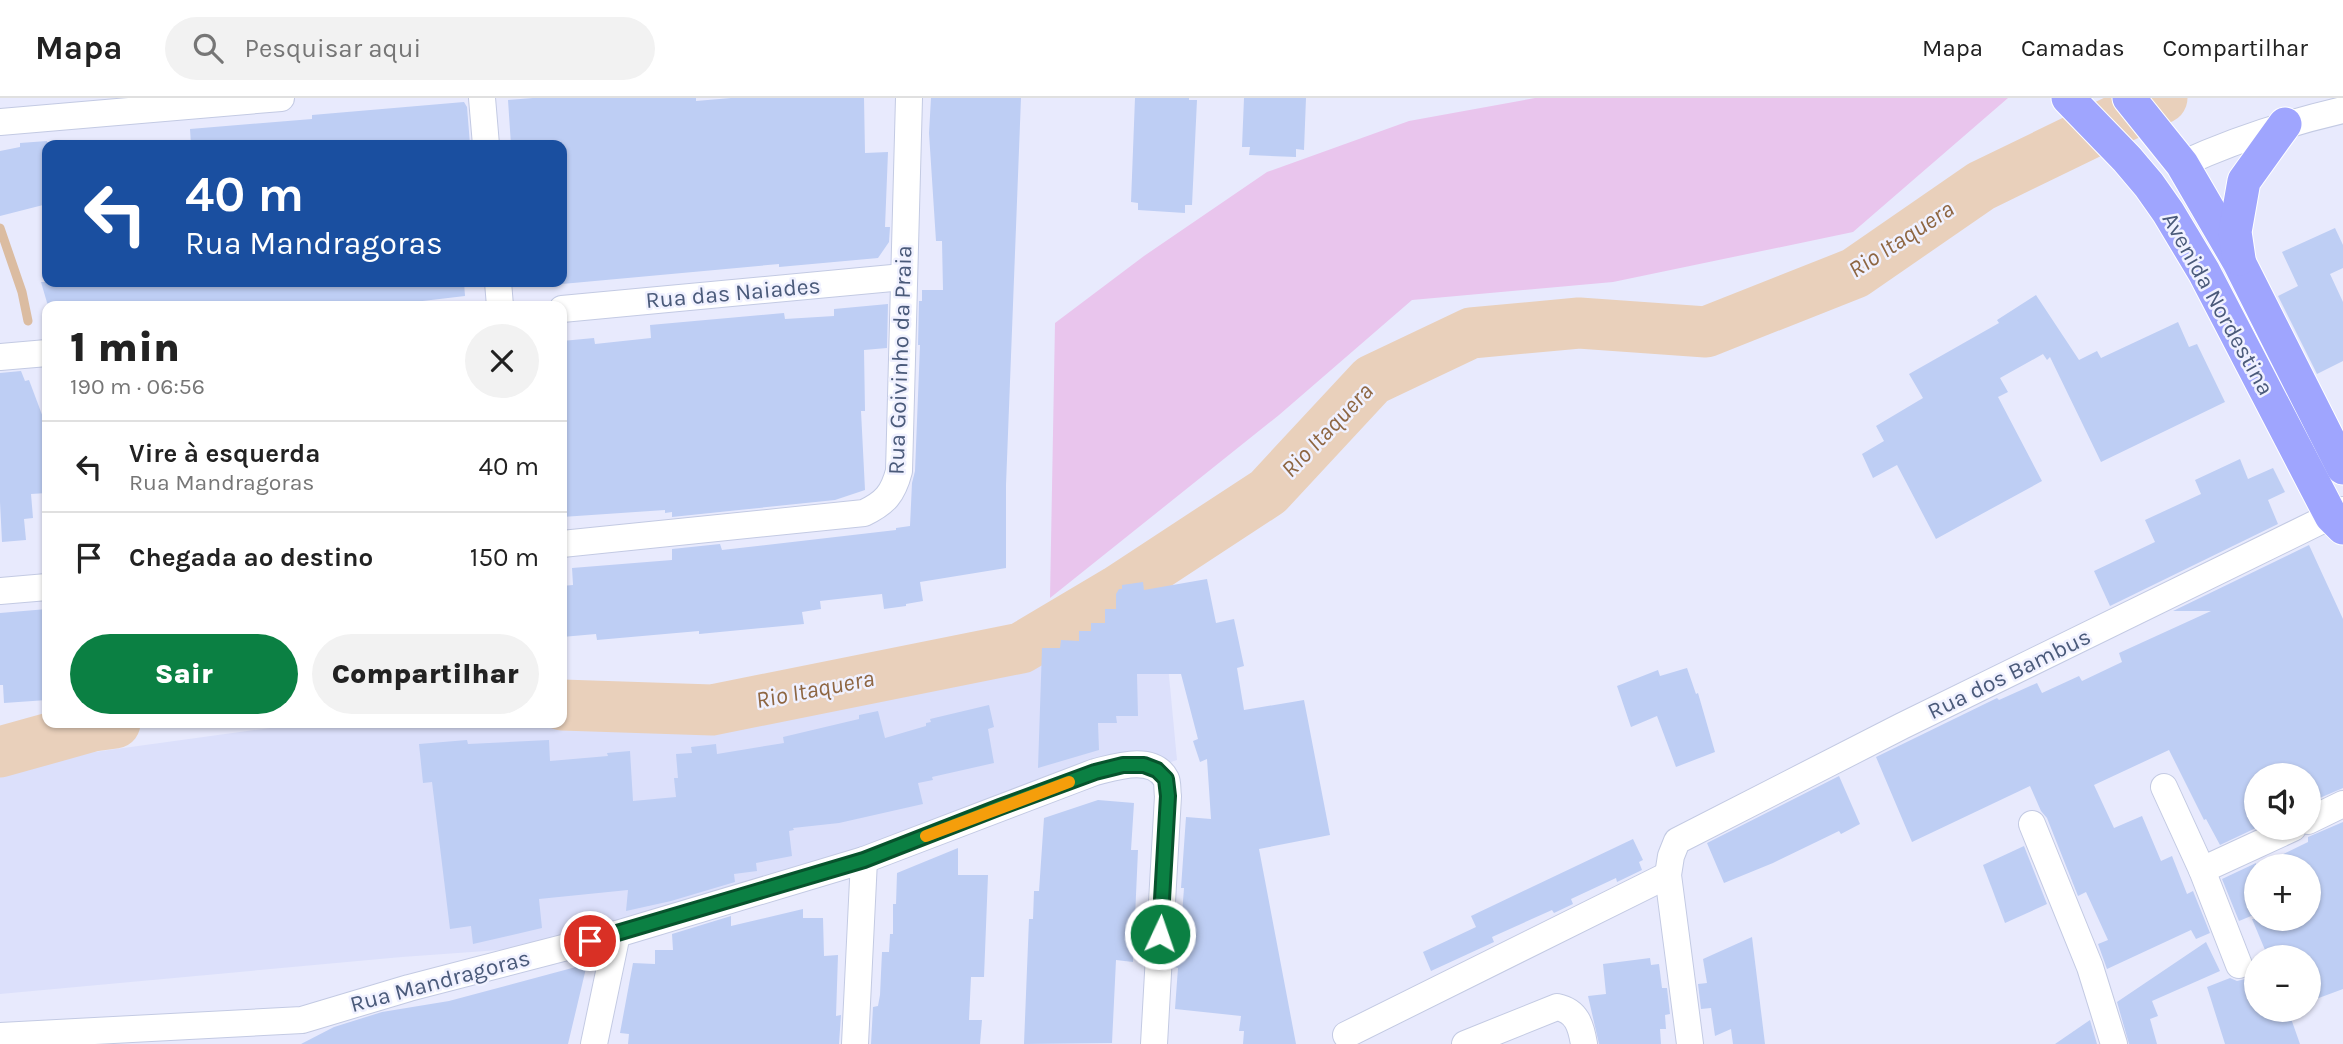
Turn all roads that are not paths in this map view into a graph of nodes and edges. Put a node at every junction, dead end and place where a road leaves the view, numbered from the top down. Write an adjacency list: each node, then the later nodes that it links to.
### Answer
1 (281, 98): 7 (street)
2 (482, 98): 9 (street)
3 (909, 98): 13 (street, Rua Goivinho da Praia)
4 (2068, 98): 10 (main road, Avenida Nordestina)
5 (2129, 98): 11 (main road, Avenida Nordestina)
6 (2343, 110): 8 (street)
7 (0, 122)
8 (2285, 124): 11 (street); 12 (main road)
9 (486, 140)
10 (2131, 164): 11 (main road); 18 (main road, Avenida Nordestina)
11 (2182, 164): 12 (main road, Avenida Nordestina)
12 (2239, 262): 17 (main road, Avenida Nordestina)
13 (903, 277): 14 (street, Rua das Naiades); 19 (street, Rua Goivinho da Praia)
14 (567, 309)
15 (42, 353): 16 (street)
16 (0, 357)
17 (2343, 468)
18 (2339, 518): 29 (street, Rua dos Bambus)
19 (567, 543)
20 (42, 587): 21 (street)
21 (0, 591)
22 (2164, 787): 28 (street)
23 (2343, 804): 24 (street)
24 (2321, 815)
25 (2032, 824): 41 (street)
26 (2267, 840): 28 (street)
27 (864, 860): 30 (street, Rua Mandragoras); 36 (street); 37 (street, Rua Mandragoras)
28 (2202, 870): 31 (street)
29 (1668, 875): 33 (street); 40 (street)
30 (617, 934): 32 (street, Rua Mandragoras); 35 (street)
31 (2239, 965)
32 (300, 1032): 34 (street, Rua Mandragoras)
33 (1346, 1035)
34 (0, 1036)
35 (594, 1044)
36 (855, 1044)
37 (1154, 1044)
38 (1465, 1044): 39 (street)
39 (1584, 1044)
40 (1690, 1044)
41 (2114, 1044)

